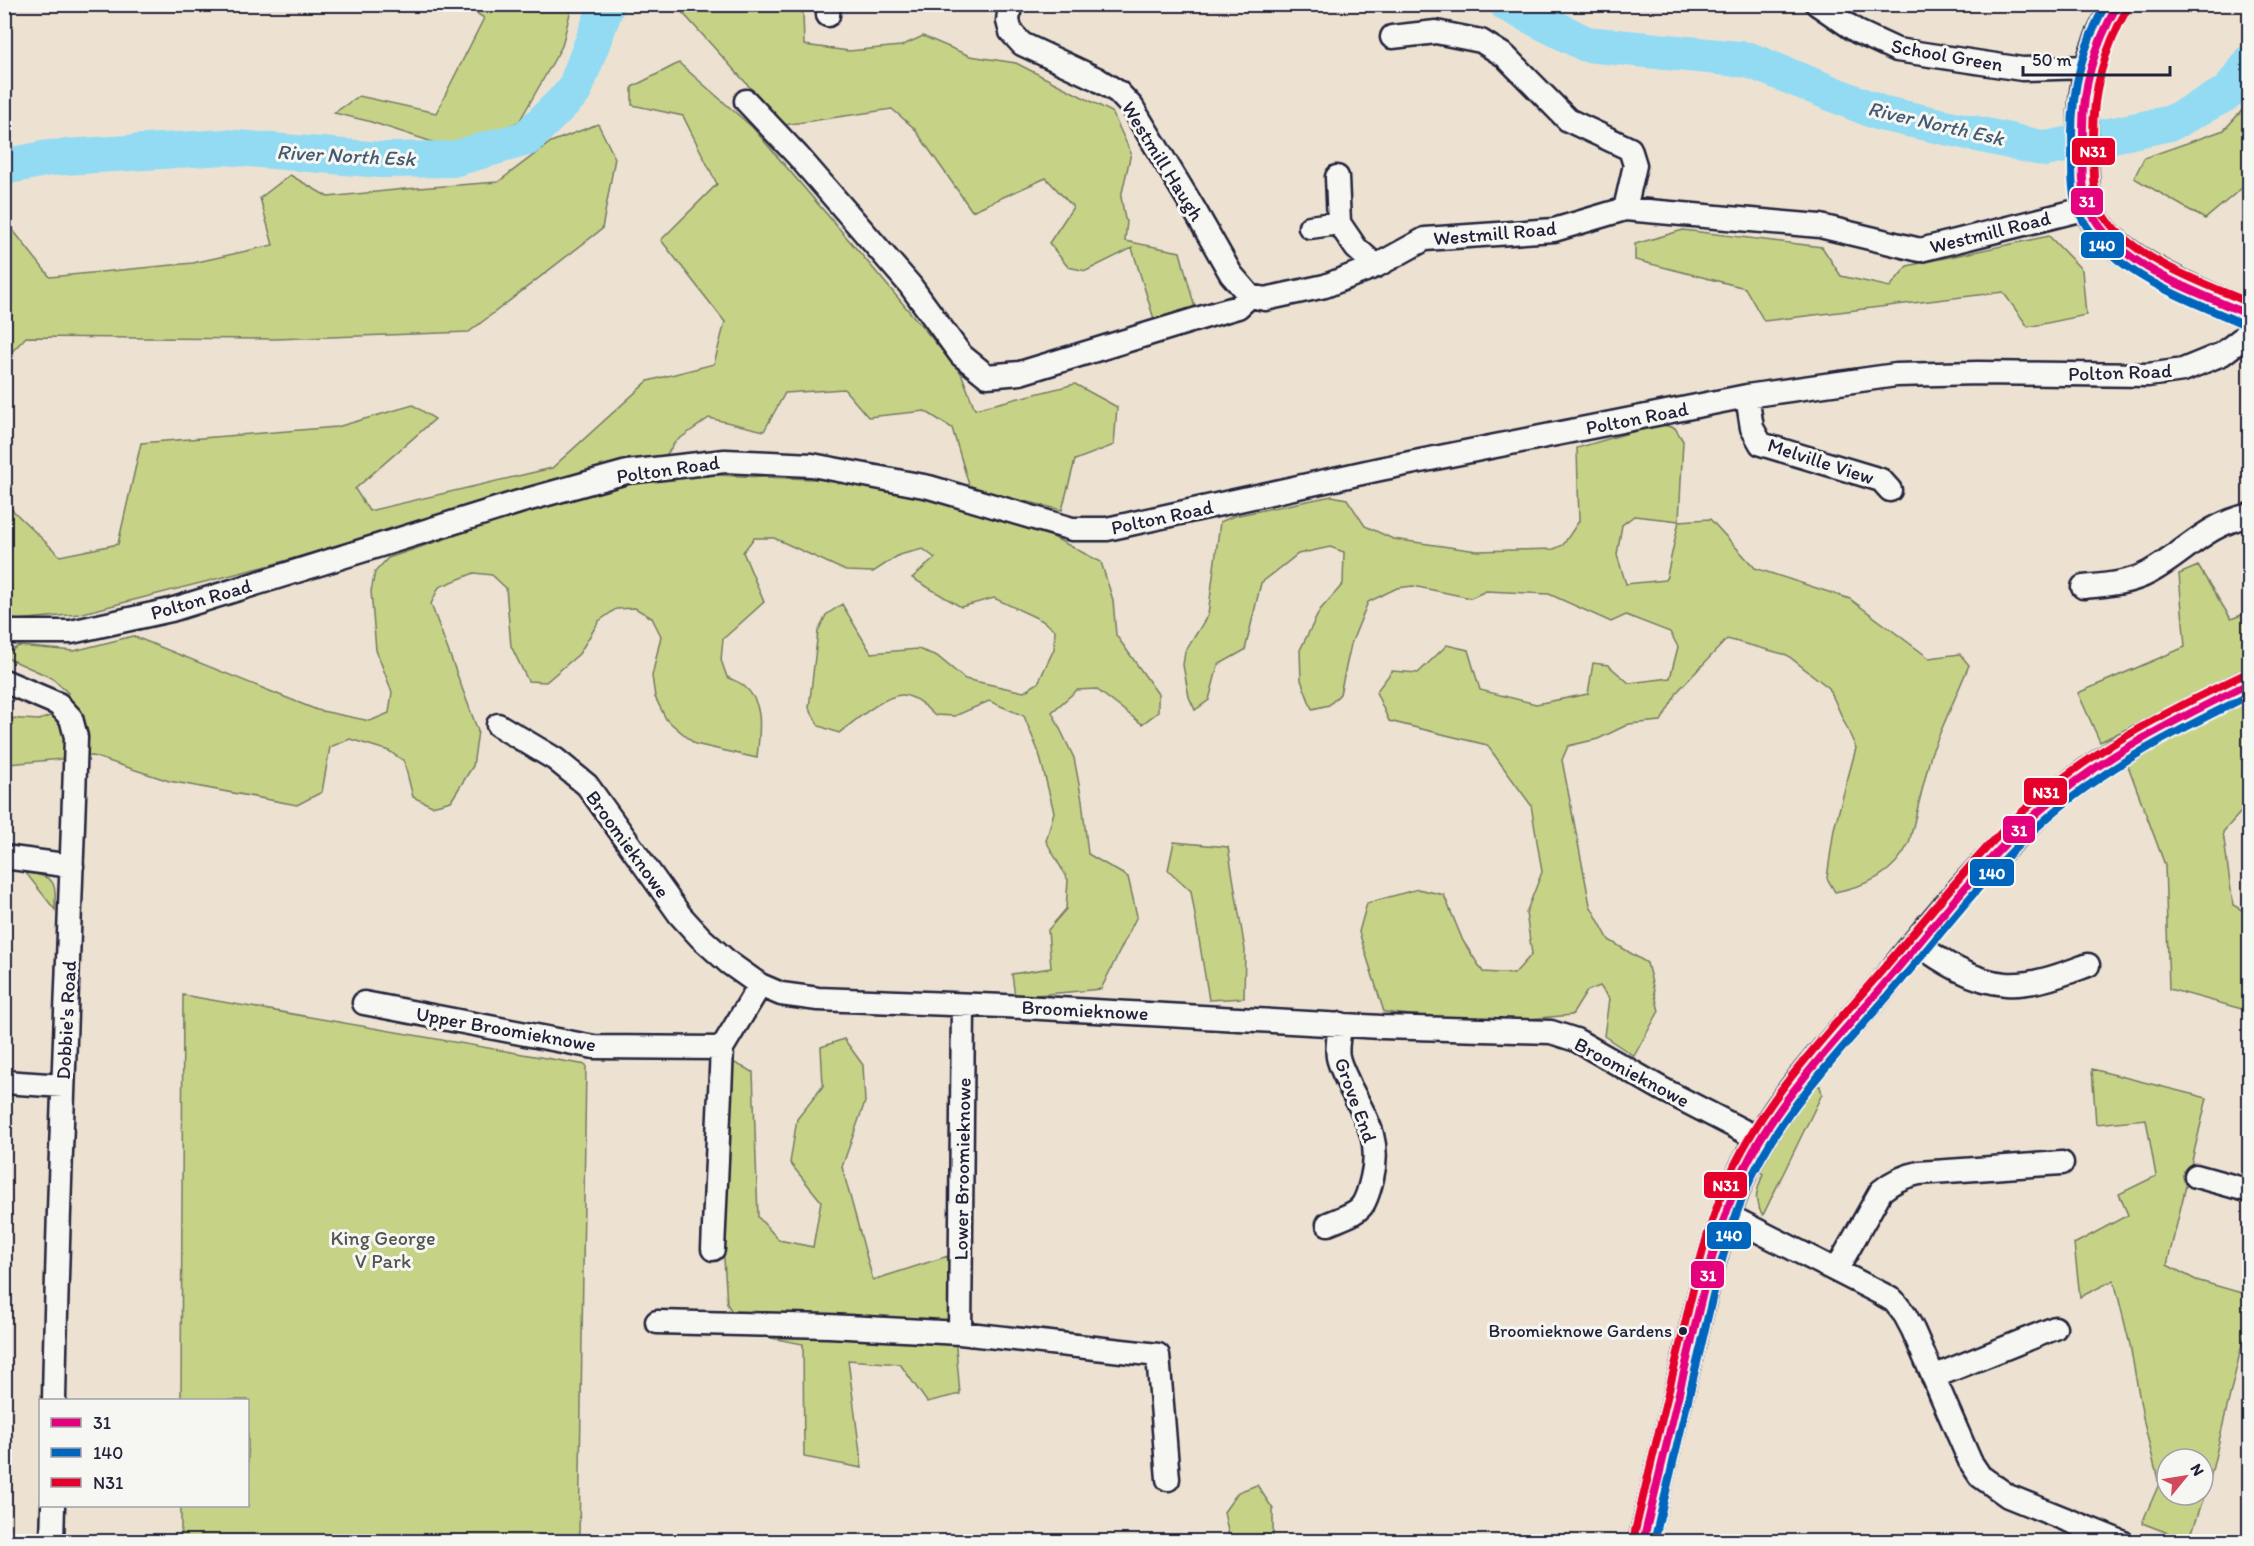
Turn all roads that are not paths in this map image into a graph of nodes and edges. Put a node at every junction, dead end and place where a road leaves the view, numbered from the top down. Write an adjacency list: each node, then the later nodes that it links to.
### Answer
1 (1010, 4): 13 (street, Westmill Haugh)
2 (1817, 4): 5 (street, School Green)
3 (2118, 4): 5 (main road)
4 (1392, 37): 9 (street)
5 (2086, 79): 8 (main road)
6 (746, 101): 13 (street)
7 (1337, 177): 10 (street)
8 (2088, 208): 9 (street, Westmill Road); 14 (main road)
9 (1625, 209): 12 (street, Westmill Road)
10 (1339, 223): 11 (street); 12 (street)
11 (1310, 227)
12 (1376, 266): 13 (street, Westmill Road)
13 (1250, 296)
14 (2250, 315)
15 (2250, 326): 16 (street, Polton Road)
16 (1747, 396): 17 (street, Melville View); 20 (street, Polton Road)
17 (1890, 490)
18 (2250, 515): 19 (street)
19 (2083, 587)
20 (4, 632)
21 (4, 681): 25 (street, Dobbie's Road)
22 (2250, 683): 26 (main road)
23 (498, 725): 28 (street, Broomieknowe)
24 (4, 857): 25 (street)
25 (72, 866): 34 (street, Dobbie's Road)
26 (1917, 943): 27 (street); 35 (main road)
27 (2088, 965)
28 (759, 985): 30 (street, Broomieknowe); 32 (street)
29 (364, 1003): 32 (street, Upper Broomieknowe)
30 (963, 1005): 31 (street, Broomieknowe); 44 (street, Lower Broomieknowe)
31 (1341, 1024): 35 (street, Broomieknowe); 40 (street, Grove End)
32 (722, 1048): 41 (street)
33 (4, 1082): 34 (street)
34 (63, 1086): 47 (street, Dobbie's Road)
35 (1759, 1139): 39 (main road)
36 (2062, 1163): 42 (street)
37 (2196, 1176): 38 (street)
38 (2250, 1191)
39 (1725, 1214): 42 (street); 51 (main road)
40 (1328, 1224)
41 (713, 1249)
42 (1837, 1269): 46 (street)
43 (657, 1322): 44 (street)
44 (960, 1333): 48 (street)
45 (2045, 1338): 46 (street)
46 (1934, 1377): 52 (street)
47 (54, 1399)
48 (1168, 1479)
49 (52, 1507): 50 (street)
50 (52, 1542)
51 (1642, 1542)
52 (2122, 1542)

